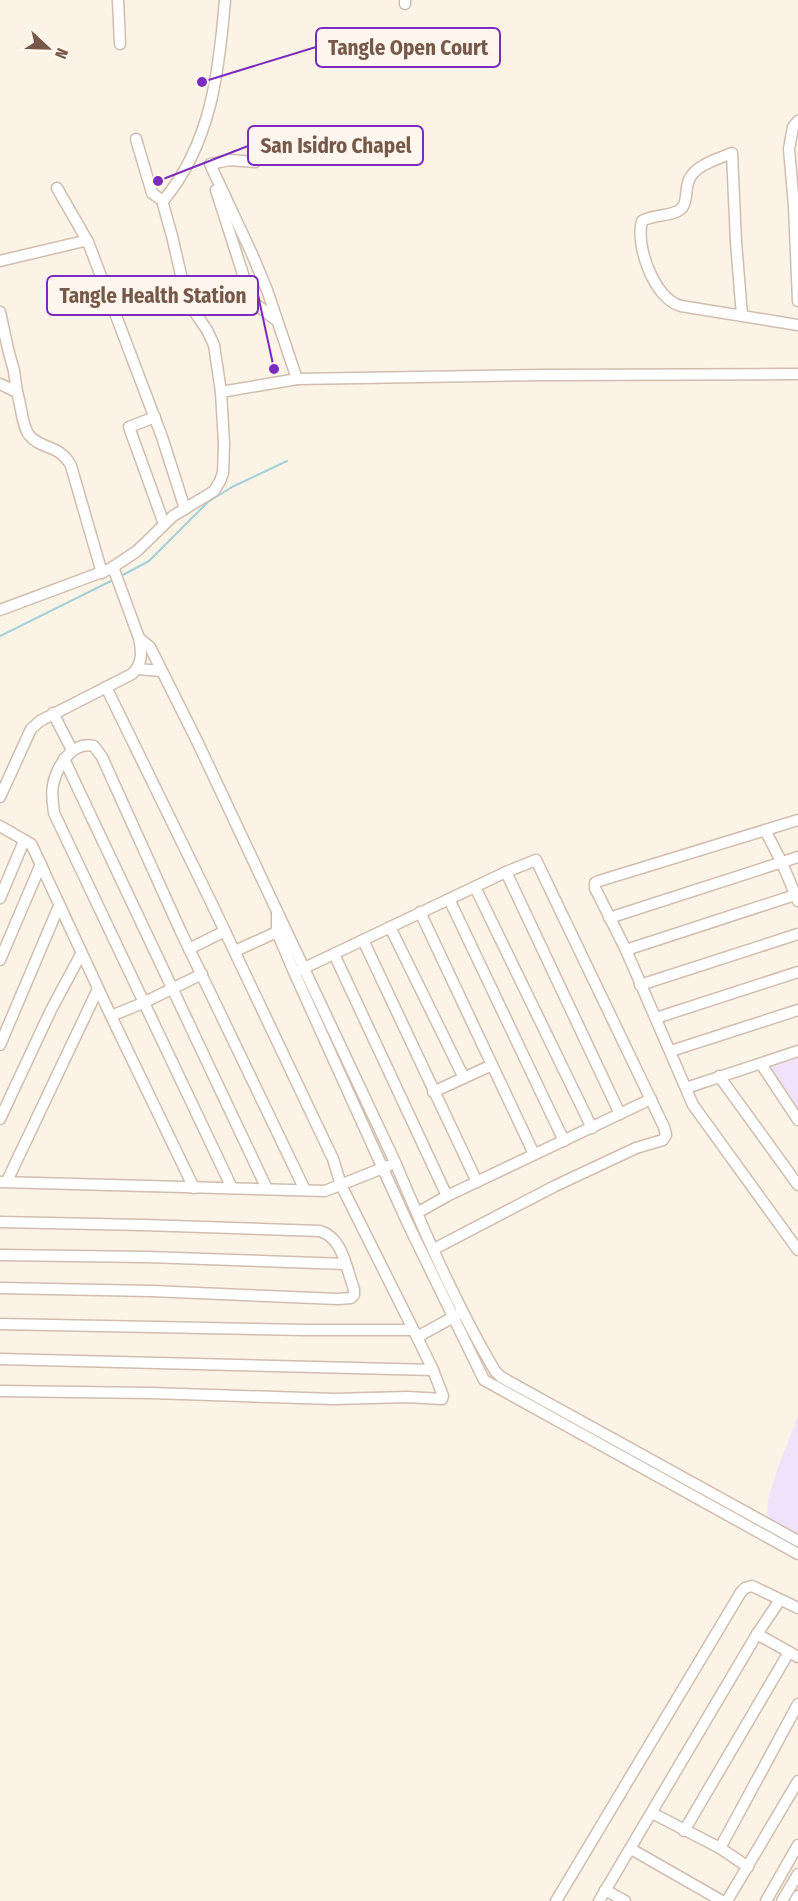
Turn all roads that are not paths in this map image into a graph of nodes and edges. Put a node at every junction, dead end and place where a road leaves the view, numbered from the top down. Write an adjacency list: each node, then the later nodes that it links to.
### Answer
1 (118, 0): 3 (street)
2 (225, 0): 6 (street)
3 (120, 44)
4 (798, 121): 13 (street)
5 (136, 139): 10 (street)
6 (196, 147): 8 (street); 10 (street)
7 (255, 162): 8 (street)
8 (210, 164): 16 (street); 16 (street)
9 (57, 188): 11 (street)
10 (163, 201): 22 (street)
11 (88, 242): 12 (street); 23 (street)
12 (0, 261)
13 (798, 301)
14 (0, 312): 21 (street)
15 (742, 316): 15 (street); 17 (street)
16 (278, 321): 19 (street)
17 (798, 325)
18 (798, 374): 19 (street)
19 (297, 379): 22 (street)
20 (0, 384): 21 (street)
21 (17, 392): 26 (street)
22 (221, 392): 24 (street)
23 (154, 417): 24 (street); 25 (street)
24 (185, 509): 25 (street)
25 (164, 524): 27 (street)
26 (102, 573): 27 (street); 28 (street)
27 (116, 575): 29 (street)
28 (0, 610)
29 (140, 638): 30 (street); 31 (street)
30 (138, 669): 31 (street); 32 (street)
31 (161, 671): 50 (street)
32 (106, 687): 33 (street); 54 (street)
33 (53, 713): 34 (street); 36 (street)
34 (72, 750): 35 (street); 58 (street)
35 (64, 759): 68 (street); 70 (street)
36 (0, 797)
37 (798, 820): 39 (street)
38 (0, 826): 40 (street)
39 (765, 830): 42 (street); 52 (street)
40 (24, 841): 43 (street); 46 (street)
41 (798, 857): 42 (street)
42 (782, 863): 47 (street); 52 (street)
43 (41, 864): 49 (street); 63 (street)
44 (506, 872): 45 (street); 83 (street); 84 (street)
45 (475, 887): 48 (street); 87 (street)
46 (0, 898)
47 (797, 898): 59 (street)
48 (449, 900): 51 (street); 88 (street)
49 (59, 906): 61 (street); 74 (street)
50 (277, 909): 55 (street); 64 (street)
51 (420, 912): 53 (street); 78 (street)
52 (609, 918): 59 (street)
53 (390, 927): 57 (street); 80 (street)
54 (225, 931): 58 (street); 60 (street)
55 (277, 932): 60 (street); 64 (street)
56 (798, 934): 67 (street)
57 (363, 940): 62 (street); 82 (street)
58 (189, 949): 66 (street)
59 (626, 950): 67 (street)
60 (235, 951): 94 (street)
61 (81, 954): 69 (street); 85 (street)
62 (334, 954): 64 (street); 100 (street)
63 (0, 960)
64 (299, 970): 90 (street); 91 (street)
65 (798, 972): 73 (street)
66 (202, 974): 68 (street); 99 (street)
67 (640, 985): 73 (street)
68 (173, 988): 70 (street); 98 (street)
69 (98, 989): 72 (street); 92 (street)
70 (143, 1003): 72 (street); 97 (street)
71 (798, 1010): 76 (street)
72 (111, 1016): 96 (street)
73 (657, 1018): 76 (street)
74 (0, 1045)
75 (798, 1050): 77 (street)
76 (671, 1051): 81 (street)
77 (761, 1064): 79 (street); 86 (street)
78 (492, 1065): 80 (street); 89 (street)
79 (719, 1076): 81 (street); 95 (street)
80 (464, 1078): 82 (street)
81 (686, 1088): 104 (street)
82 (433, 1092): 93 (street)
83 (651, 1099): 84 (street); 103 (street)
84 (620, 1114): 87 (street)
85 (0, 1119)
86 (798, 1120)
87 (592, 1128): 88 (street)
88 (564, 1141): 89 (street)
89 (534, 1155): 93 (street)
90 (395, 1162): 91 (street); 101 (street)
91 (382, 1168): 94 (street); 109 (street)
92 (4, 1182): 96 (street)
93 (477, 1182): 100 (street)
94 (340, 1185): 99 (street); 111 (street)
95 (798, 1185)
96 (194, 1188): 97 (street)
97 (232, 1188): 98 (street)
98 (267, 1189): 99 (street)
99 (305, 1190)
100 (447, 1196): 101 (street)
101 (417, 1213): 103 (street)
102 (0, 1222): 106 (street)
103 (434, 1249): 108 (street)
104 (798, 1250)
105 (0, 1255): 106 (street)
106 (345, 1264): 107 (street)
107 (0, 1288)
108 (464, 1312): 109 (street); 115 (street)
109 (453, 1318): 111 (street); 115 (street)
110 (0, 1324): 111 (street)
111 (415, 1333): 113 (street)
112 (0, 1359): 113 (street)
113 (433, 1370): 114 (street)
114 (0, 1391)
115 (592, 1432): 116 (street); 117 (street)
116 (798, 1541)
117 (798, 1554)
118 (780, 1600): 119 (street); 120 (street); 133 (street)
119 (798, 1608)
120 (757, 1634): 121 (street); 124 (street)
121 (793, 1655): 125 (street)
122 (798, 1704): 127 (street)
123 (798, 1781): 129 (street)
124 (652, 1813): 125 (street); 128 (street)
125 (684, 1831): 127 (street)
126 (798, 1845): 137 (street)
127 (720, 1848): 129 (street)
128 (631, 1849): 131 (street); 136 (street)
129 (748, 1867): 136 (street)
130 (798, 1874): 138 (street)
131 (605, 1890): 134 (street); 135 (street)
132 (798, 1896): 139 (street)
133 (556, 1901)
134 (598, 1901)
135 (625, 1901)
136 (725, 1901)
137 (766, 1901)
138 (782, 1901)
139 (795, 1901)

